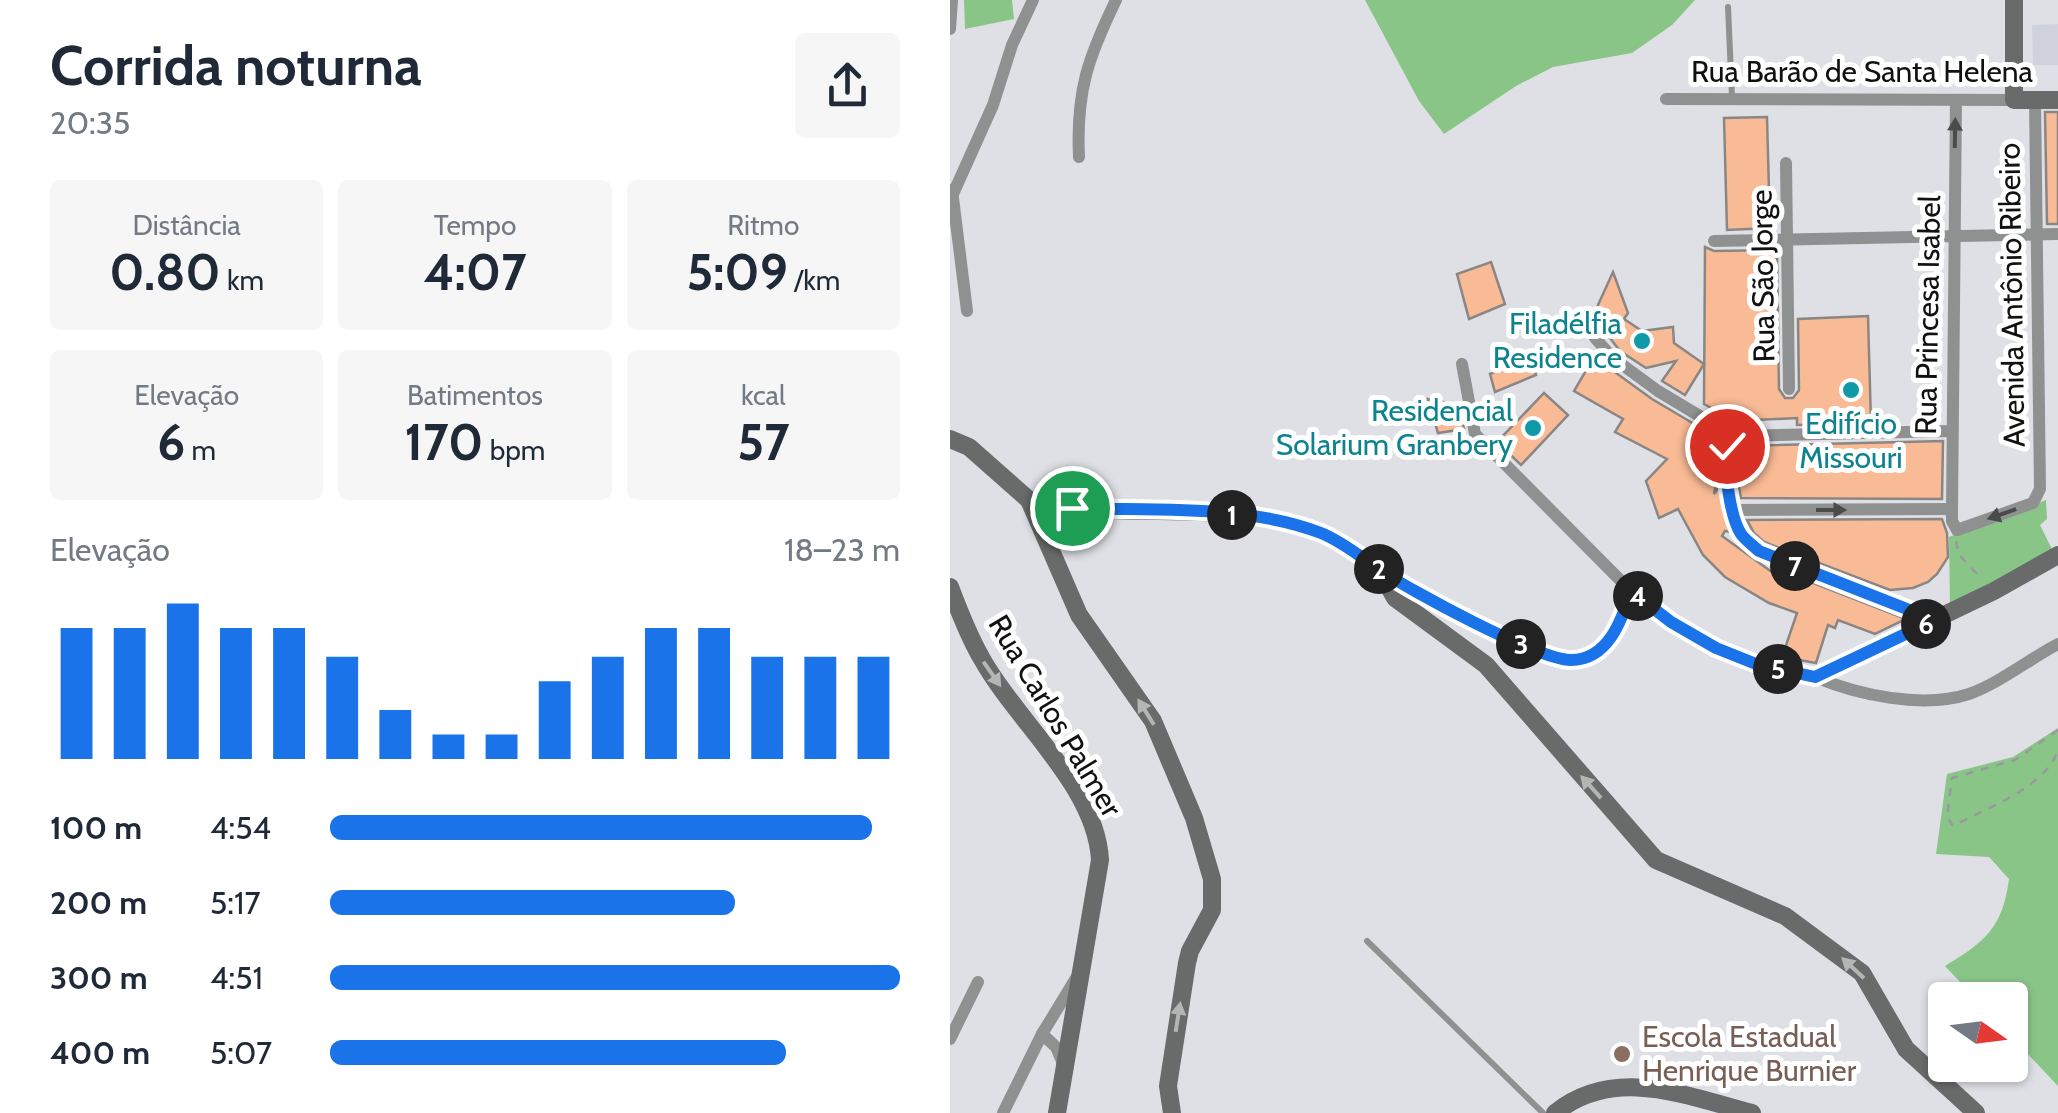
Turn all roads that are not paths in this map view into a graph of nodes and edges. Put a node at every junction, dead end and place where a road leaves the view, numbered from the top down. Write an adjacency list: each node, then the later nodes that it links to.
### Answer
1 (952, 0): 6 (street)
2 (1033, 0): 15 (street)
3 (1116, 0): 13 (street)
4 (2014, 0): 10 (street)
5 (1728, 7): 7 (lane)
6 (950, 29)
7 (1732, 98): 8 (street, Rua Barão de Santa Helena); 9 (street, Rua Barão de Santa Helena)
8 (1666, 99)
9 (1956, 100): 10 (street, Rua Barão de Santa Helena); 18 (street, Rua Princesa Isabel, one-way to 9)
10 (2014, 100): 11 (street, Rua Barão de Santa Helena)
11 (2035, 100): 12 (street, Rua Barão de Santa Helena); 17 (street, Avenida Antônio Ribeiro)
12 (2058, 100)
13 (1079, 157)
14 (1786, 163): 19 (street, Rua São Jorge)
15 (952, 187): 21 (street)
16 (2058, 234): 17 (street)
17 (2035, 235): 18 (street); 32 (street, Avenida Antônio Ribeiro, one-way to 32)
18 (1954, 236): 19 (street); 25 (street, Rua Princesa Isabel)
19 (1788, 239): 20 (street); 24 (street, Rua São Jorge)
20 (1714, 240)
21 (967, 311)
22 (1595, 338): 26 (street)
23 (1462, 364): 37 (street)
24 (1789, 388)
25 (1952, 431): 26 (street); 30 (street, Rua Princesa Isabel)
26 (1733, 436): 31 (street)
27 (950, 439): 28 (street)
28 (1029, 500): 29 (street); 33 (street)
29 (1072, 508): 33 (street); 35 (street)
30 (1952, 509): 31 (street, one-way to 30); 32 (street, Rua Princesa Isabel)
31 (1733, 510): 38 (street)
32 (1957, 530)
33 (1048, 542): 49 (street, one-way to 33)
34 (2058, 555): 38 (street)
35 (1380, 570): 37 (street); 53 (street, one-way to 35)
36 (950, 587): 42 (street, Rua Carlos Palmer, one-way to 42)
37 (1631, 591): 40 (street)
38 (1935, 620): 40 (street)
39 (2058, 644): 40 (street)
40 (1815, 677)
41 (1367, 941): 50 (lane)
42 (1079, 972): 44 (street); 46 (street, Rua Carlos Palmer)
43 (978, 982): 45 (street)
44 (1042, 1034): 46 (street); 47 (street)
45 (950, 1038)
46 (1064, 1066): 48 (street, Rua Carlos Palmer)
47 (1002, 1113)
48 (1058, 1113)
49 (1172, 1113)
50 (1543, 1113)
51 (1554, 1113): 52 (street)
52 (1748, 1113)
53 (1976, 1113)

